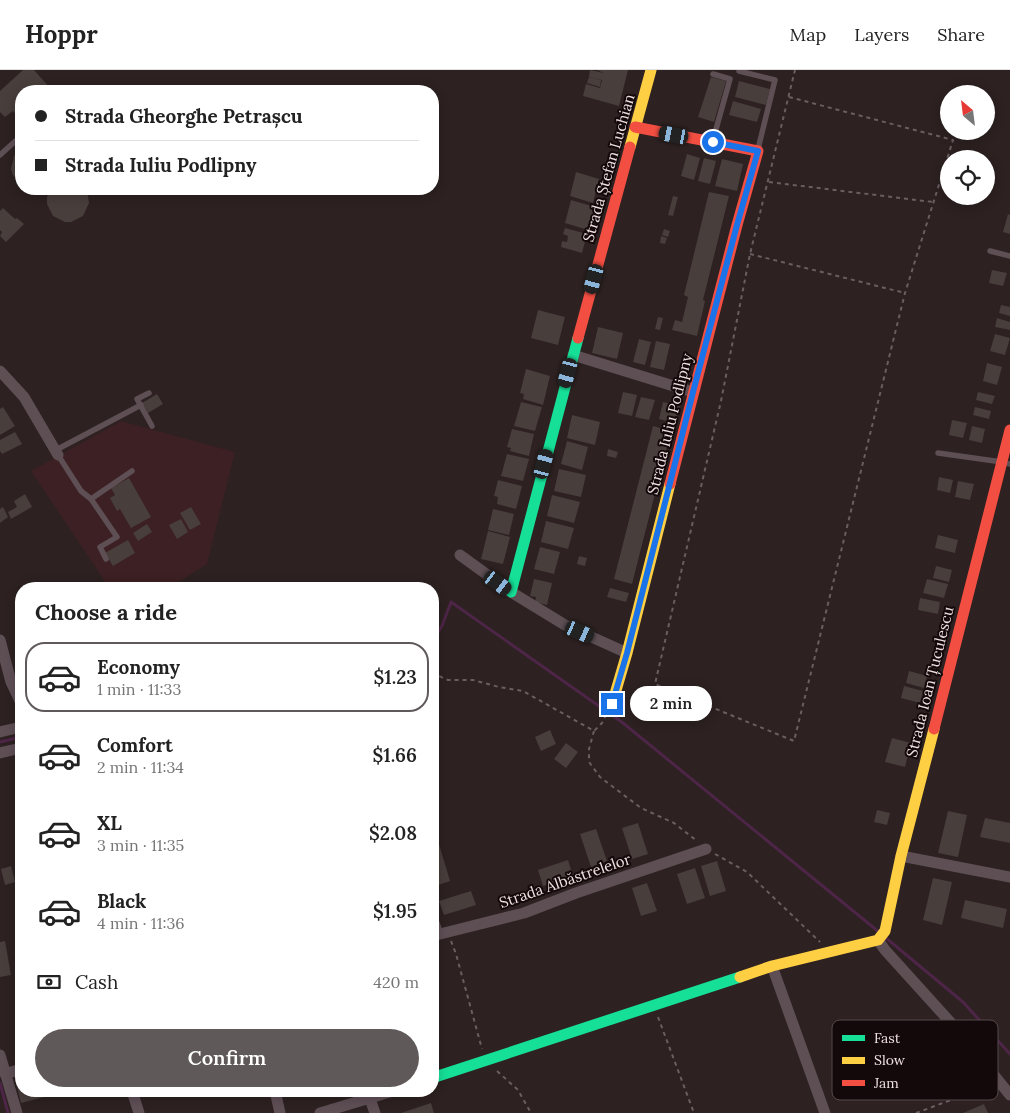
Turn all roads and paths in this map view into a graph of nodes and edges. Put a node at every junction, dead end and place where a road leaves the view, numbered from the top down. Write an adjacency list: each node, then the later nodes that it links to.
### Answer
1 (652, 70): 6 (street, Strada Ștefan Luchian)
2 (795, 70): 5 (path)
3 (739, 71): 9 (lane)
4 (713, 74): 8 (lane)
5 (789, 98): 11 (path); 12 (path)
6 (635, 128): 8 (street); 17 (street, Strada Ștefan Luchian)
7 (15, 141): 10 (lane)
8 (713, 142): 9 (street)
9 (758, 151): 19 (street, Strada Iuliu Podlipny)
10 (0, 155)
11 (769, 182): 12 (path); 14 (path)
12 (933, 202): 16 (path)
13 (990, 251): 15 (lane)
14 (750, 254): 16 (path); 16 (path)
15 (1010, 256)
16 (905, 293)
17 (573, 355): 19 (street); 31 (street, Strada Ștefan Luchian)
18 (0, 371): 24 (street)
19 (693, 392): 33 (street, Strada Iuliu Podlipny)
20 (149, 393): 21 (lane)
21 (141, 405): 22 (lane); 24 (lane)
22 (152, 426)
23 (1010, 430): 26 (street, Strada Ioan Țuculescu)
24 (57, 453): 28 (lane)
25 (938, 453): 26 (lane)
26 (1006, 463): 42 (street, Strada Ioan Țuculescu)
27 (132, 471): 28 (lane)
28 (91, 499): 30 (lane)
29 (460, 555): 31 (street)
30 (106, 559)
31 (511, 592): 33 (street)
32 (0, 640): 35 (street)
33 (627, 653): 36 (street, Strada Iuliu Podlipny)
34 (439, 676): 36 (path)
35 (15, 690)
36 (612, 704)
37 (15, 728): 38 (street)
38 (0, 732)
39 (15, 749): 40 (street)
40 (0, 753)
41 (706, 849): 44 (street, Strada Albăstrelelor)
42 (901, 856): 43 (street); 45 (street, Strada Ioan Țuculescu)
43 (1010, 877)
44 (439, 934): 50 (path)
45 (878, 940): 46 (street); 48 (street)
46 (772, 966): 47 (street); 69 (street)
47 (654, 1004): 50 (street); 68 (path)
48 (948, 1020)
49 (0, 1055): 52 (street)
50 (485, 1060): 53 (street); 67 (path)
51 (15, 1071): 52 (street)
52 (5, 1074): 62 (street)
53 (439, 1076)
54 (998, 1080): 55 (street)
55 (1000, 1082): 56 (street)
56 (1010, 1094)
57 (134, 1097): 63 (street)
58 (276, 1097): 64 (street)
59 (376, 1097): 60 (street)
60 (370, 1099): 65 (street); 66 (street)
61 (951, 1100): 70 (path)
62 (17, 1113)
63 (139, 1113)
64 (280, 1113)
65 (320, 1113)
66 (375, 1113)
67 (531, 1113)
68 (694, 1113)
69 (825, 1113)
70 (916, 1113)

